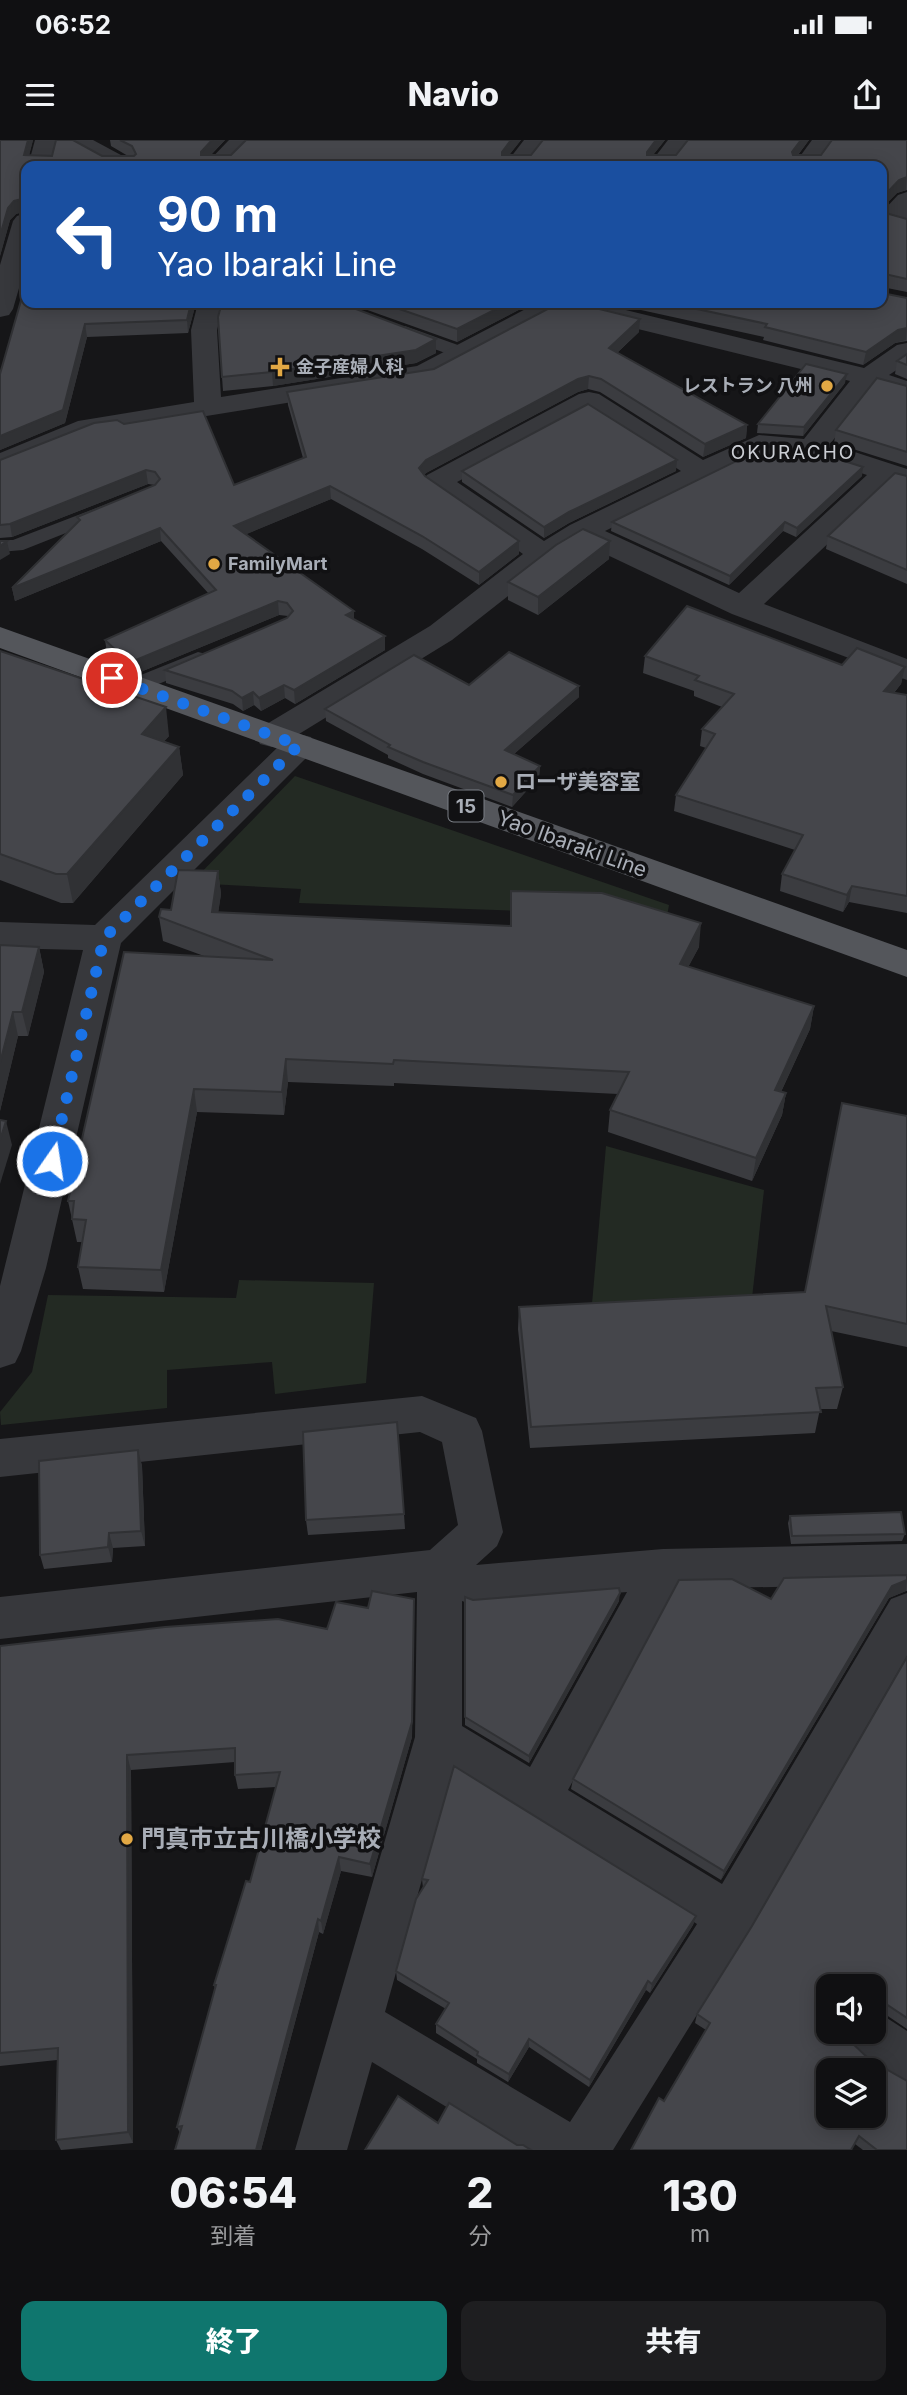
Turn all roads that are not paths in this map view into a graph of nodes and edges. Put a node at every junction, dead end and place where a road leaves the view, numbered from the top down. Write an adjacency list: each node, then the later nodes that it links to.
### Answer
1 (47, 140): 7 (street)
2 (75, 140): 8 (street)
3 (243, 140): 9 (street)
4 (537, 140): 10 (street)
5 (681, 140): 11 (street)
6 (825, 140): 12 (street)
7 (41, 161)
8 (114, 161)
9 (221, 161)
10 (520, 161)
11 (664, 161)
12 (809, 161)
13 (907, 201): 14 (street)
14 (907, 223)
15 (21, 230): 16 (street)
16 (9, 252): 19 (street)
17 (548, 308): 23 (street)
18 (586, 308): 24 (street)
19 (0, 309)
20 (214, 309): 26 (street)
21 (385, 325): 23 (lane)
22 (907, 351): 24 (street)
23 (462, 353): 26 (street)
24 (868, 377): 25 (street); 27 (street)
25 (907, 390)
26 (208, 408): 28 (street)
27 (812, 448): 29 (street); 30 (street)
28 (0, 463)
29 (702, 472): 32 (street); 34 (street)
30 (897, 475): 35 (street)
31 (125, 502): 33 (lane)
32 (581, 531): 34 (street); 35 (street)
33 (0, 546)
34 (543, 554): 40 (street)
35 (743, 607): 38 (street)
36 (0, 637): 39 (main road, Yao Ibaraki Line / 15)
37 (219, 650): 39 (lane)
38 (907, 670)
39 (134, 686): 40 (main road, Yao Ibaraki Line / 15)
40 (285, 741): 42 (street); 43 (main road, Yao Ibaraki Line / 15)
41 (0, 935): 42 (street)
42 (104, 938): 44 (street)
43 (907, 964)
44 (0, 1351)
45 (0, 1458): 47 (street)
46 (907, 1564): 48 (street)
47 (440, 1569): 48 (street); 50 (street); 51 (street)
48 (663, 1569): 52 (street)
49 (907, 1614): 53 (street)
50 (0, 1618)
51 (438, 1737): 52 (street); 54 (street)
52 (538, 1797): 53 (street)
53 (730, 1917): 59 (street)
54 (357, 2024): 57 (street); 58 (street)
55 (882, 2044): 56 (street)
56 (907, 2063)
57 (321, 2150)
58 (568, 2150)
59 (583, 2150)

